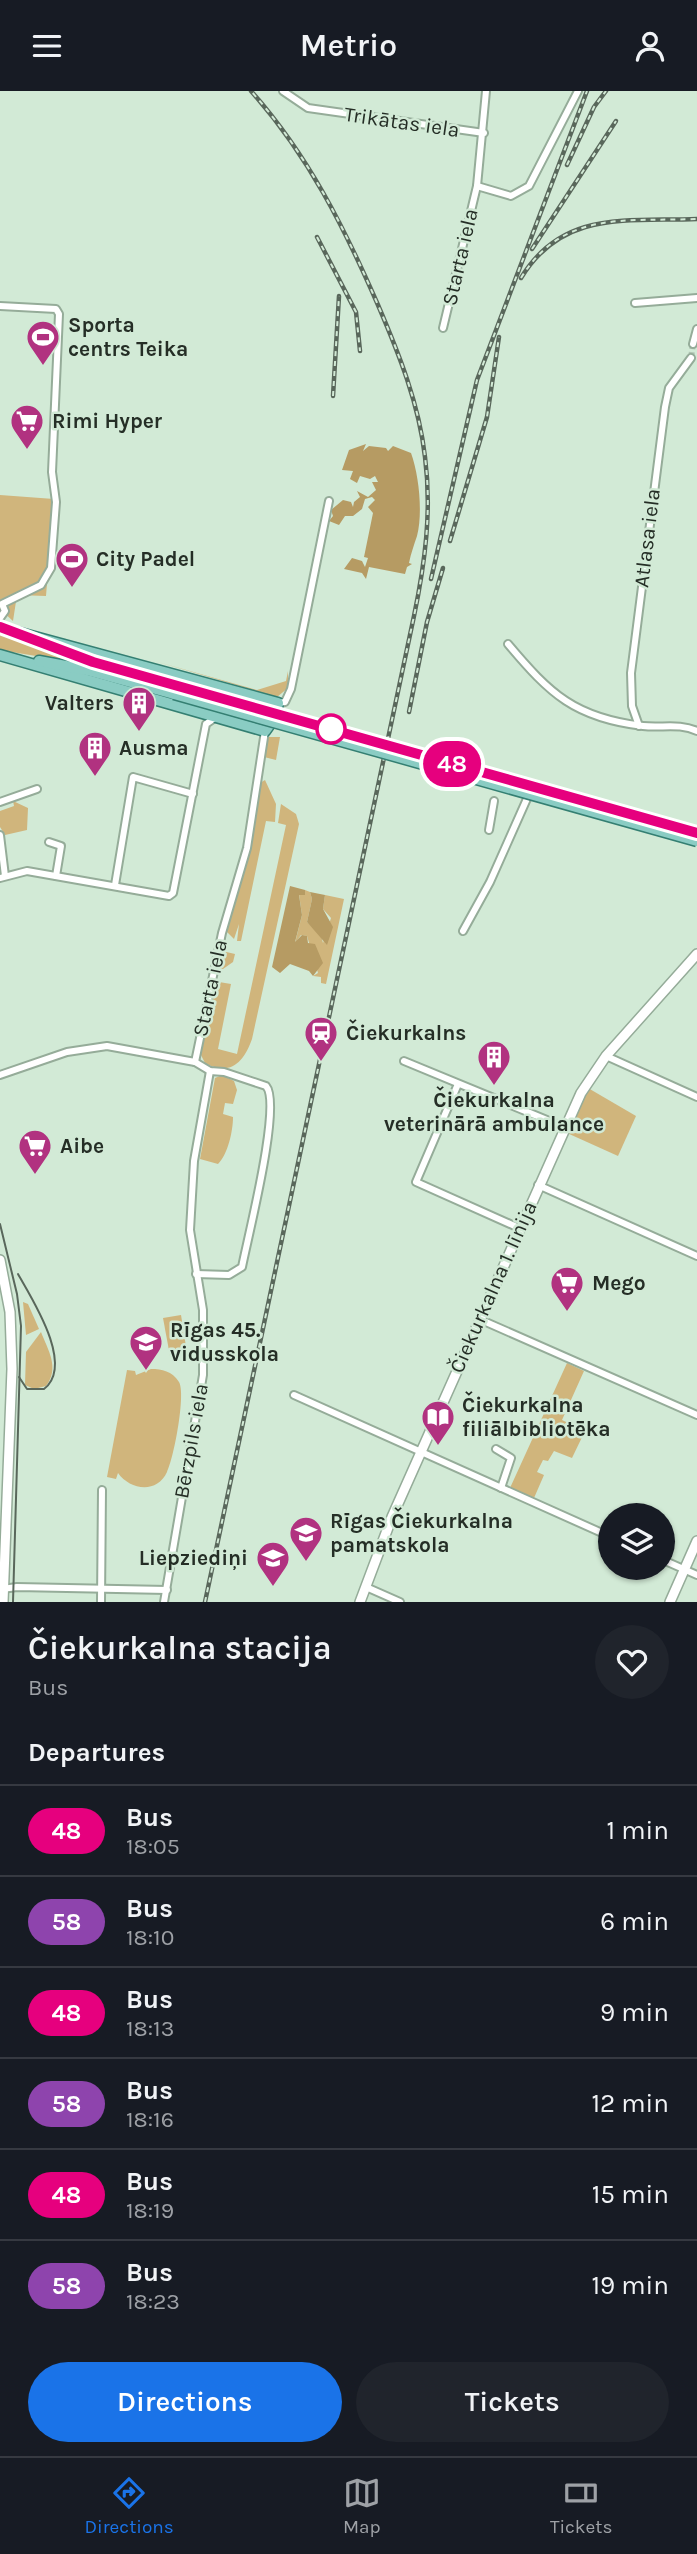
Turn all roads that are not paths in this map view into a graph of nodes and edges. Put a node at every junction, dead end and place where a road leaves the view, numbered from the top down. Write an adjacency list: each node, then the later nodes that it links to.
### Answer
1 (283, 91): 4 (street, Trikātas iela)
2 (486, 91): 4 (street, Starta iela)
3 (578, 91): 5 (street, Starta iela)
4 (484, 133): 5 (street, Starta iela)
5 (477, 186): 9 (street, Starta iela)
6 (697, 298): 7 (street)
7 (635, 303)
8 (0, 306): 14 (street)
9 (443, 328)
10 (697, 330): 11 (street)
11 (693, 344)
12 (691, 358): 24 (street, Atlasa iela)
13 (329, 501): 20 (street)
14 (0, 618)
15 (0, 627): 16 (main road)
16 (20, 633): 19 (main road); 20 (main road)
17 (508, 643): 24 (street)
18 (0, 655): 19 (main road); 21 (main road)
19 (175, 690): 35 (main road, bridge); 37 (main road, bridge)
20 (278, 703): 25 (main road)
21 (197, 713): 22 (main road); 23 (street)
22 (216, 717): 23 (street); 25 (main road)
23 (206, 724): 31 (street)
24 (639, 726): 26 (street)
25 (265, 731): 27 (street, Starta iela)
26 (697, 731)
27 (258, 777): 28 (street); 46 (street, Starta iela)
28 (267, 779)
29 (533, 783): 42 (street)
30 (37, 789): 33 (street)
31 (193, 793): 41 (street); 41 (street)
32 (494, 801): 34 (street)
33 (0, 802)
34 (489, 830)
35 (697, 833)
36 (0, 835): 40 (street)
37 (697, 841)
38 (49, 842): 39 (street)
39 (56, 876): 40 (street); 41 (street)
40 (2, 877)
41 (115, 885)
42 (463, 932)
43 (697, 954): 44 (street, Čiekurkalna 1. līnija)
44 (606, 1056): 50 (street); 51 (street, Čiekurkalna 1. līnija)
45 (404, 1061): 49 (street)
46 (195, 1062): 47 (street, Starta iela); 48 (street)
47 (210, 1072): 56 (street, Bērzpils iela); 56 (street, Starta iela)
48 (0, 1075)
49 (458, 1084): 51 (street); 53 (street)
50 (697, 1097)
51 (564, 1127): 52 (street, Čiekurkalna 1. līnija)
52 (538, 1185): 53 (street, Čiekurkalna 1. līnija); 54 (street)
53 (519, 1228): 57 (street, Čiekurkalna 1. līnija)
54 (697, 1256)
55 (0, 1260): 59 (street)
56 (196, 1274): 73 (street, Bērzpils iela)
57 (479, 1319): 60 (street); 62 (street, Čiekurkalna 1. līnija)
58 (294, 1395): 62 (street)
59 (5, 1413): 71 (street)
60 (697, 1415)
61 (496, 1449): 63 (street)
62 (420, 1451): 63 (street); 70 (street, Čiekurkalna 1. līnija)
63 (501, 1488): 65 (street)
64 (102, 1490): 72 (street)
65 (598, 1531)
66 (697, 1541): 68 (street)
67 (675, 1566): 68 (street)
68 (684, 1570): 69 (street); 79 (street)
69 (697, 1575)
70 (366, 1587): 77 (street, Čiekurkalna 1. līnija); 78 (street)
71 (2, 1589): 72 (street); 74 (street)
72 (101, 1590): 73 (street); 75 (street)
73 (166, 1590): 76 (street, Bērzpils iela)
74 (4, 1602)
75 (101, 1602)
76 (164, 1602)
77 (360, 1602)
78 (400, 1602)
79 (670, 1602)

